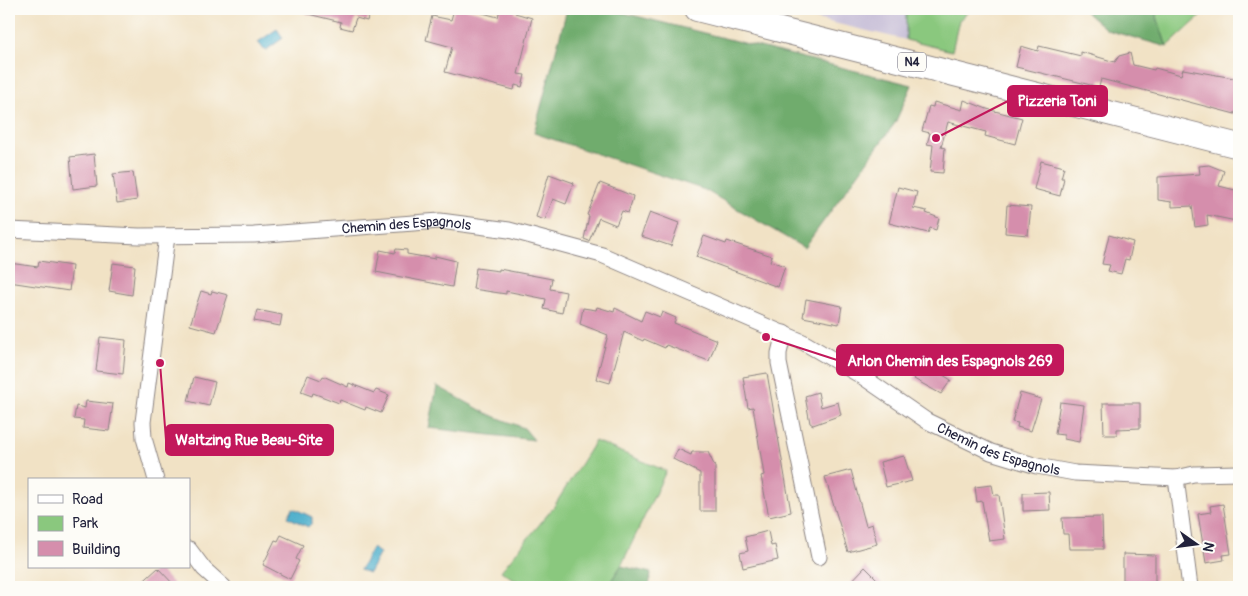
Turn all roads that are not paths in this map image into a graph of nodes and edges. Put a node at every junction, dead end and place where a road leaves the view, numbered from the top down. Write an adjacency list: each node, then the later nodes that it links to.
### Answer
1 (697, 9): 2 (main road, N4)
2 (1239, 146)
3 (9, 230): 4 (street, Chemin des Espagnols)
4 (167, 236): 5 (street, Chemin des Espagnols); 7 (street)
5 (784, 334): 8 (street, Chemin des Espagnols); 10 (street)
6 (1239, 473): 8 (street, Chemin des Espagnols)
7 (155, 478)
8 (1176, 478): 12 (street)
9 (190, 550): 11 (street)
10 (819, 557)
11 (224, 587)
12 (1190, 587)

